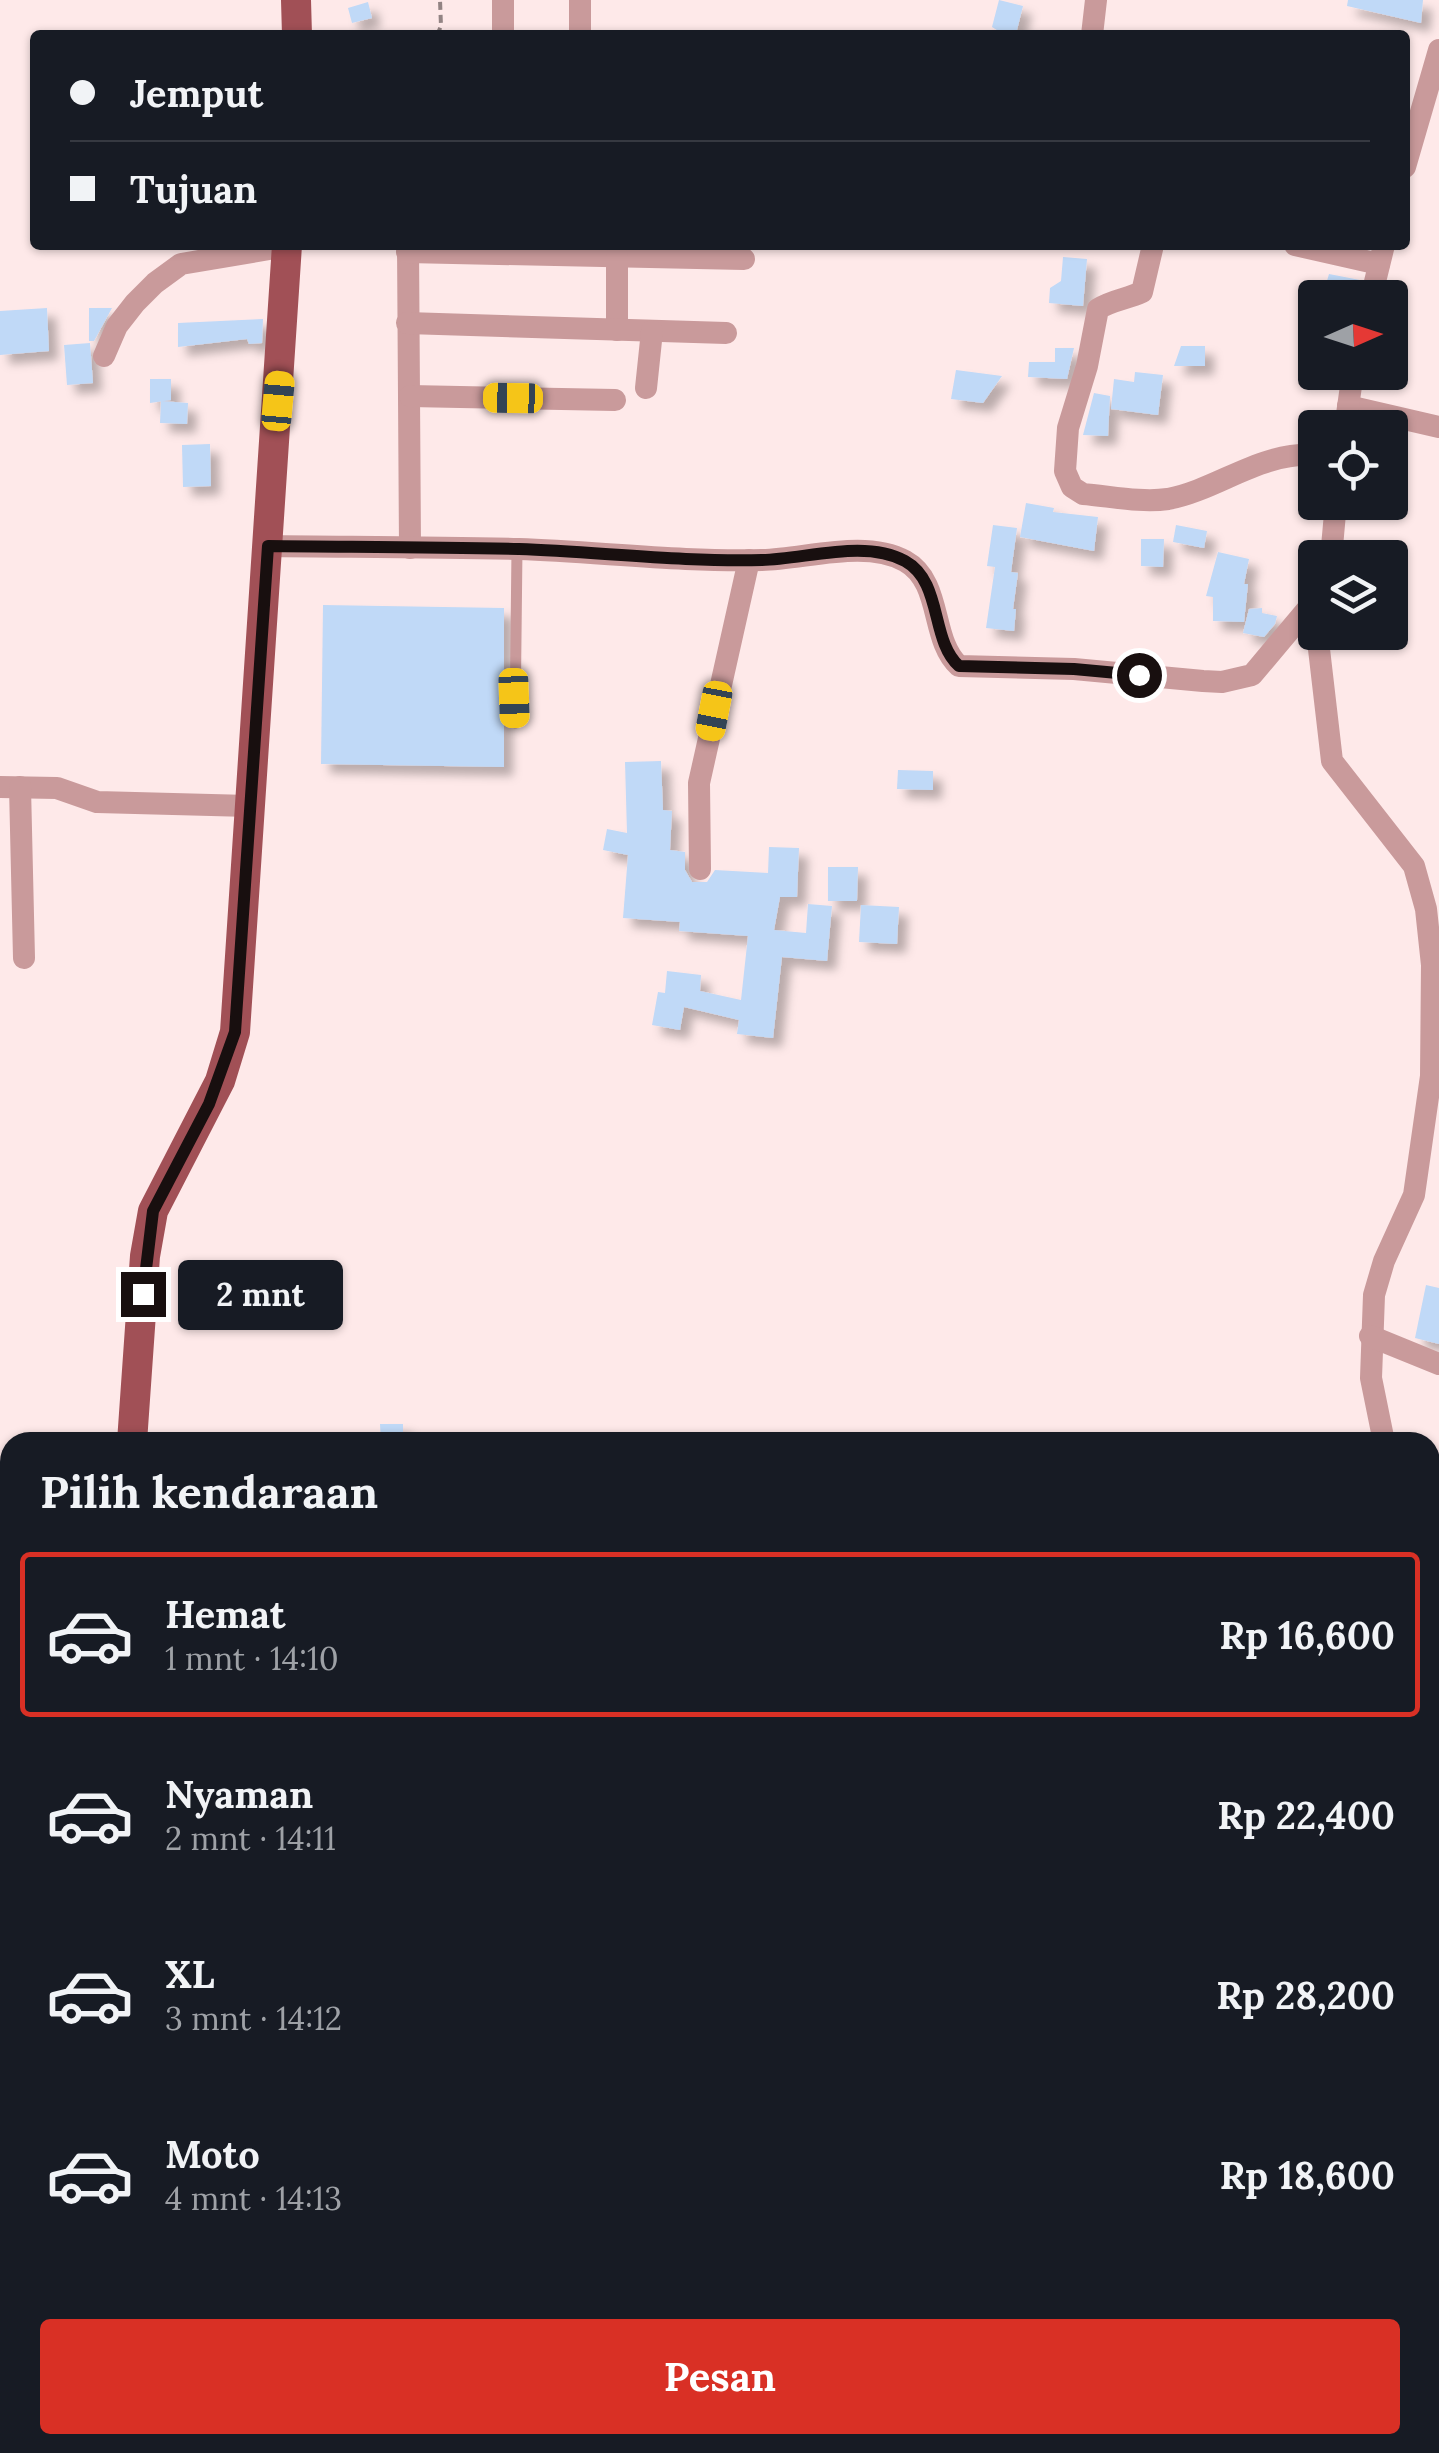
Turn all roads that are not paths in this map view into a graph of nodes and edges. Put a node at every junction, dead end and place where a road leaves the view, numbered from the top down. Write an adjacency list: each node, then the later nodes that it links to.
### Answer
1 (296, 0): 5 (main road)
2 (503, 0): 6 (street)
3 (580, 0): 7 (street)
4 (1096, 0): 8 (street)
5 (297, 30)
6 (503, 30)
7 (580, 30)
8 (1093, 30)
9 (1439, 50): 10 (street)
10 (1410, 151)
11 (259, 250): 25 (street)
12 (287, 250): 32 (main road)
13 (408, 250): 21 (street)
14 (561, 250): 18 (street)
15 (1152, 250): 31 (street)
16 (1343, 250): 17 (street)
17 (1382, 254): 20 (street)
18 (616, 256): 19 (street); 22 (street)
19 (744, 259)
20 (1376, 280)
21 (407, 323): 22 (street); 27 (street)
22 (617, 330): 23 (street)
23 (652, 331): 24 (street); 26 (street)
24 (726, 333)
25 (104, 356)
26 (646, 388)
27 (410, 396): 28 (street); 33 (street)
28 (615, 400)
29 (1408, 424): 30 (street)
30 (1439, 427)
31 (1298, 454)
32 (268, 546): 33 (street); 40 (main road)
33 (410, 548): 34 (street)
34 (517, 549): 35 (street); 38 (lane)
35 (750, 560): 36 (street); 41 (street)
36 (1298, 620)
37 (1319, 650): 43 (street)
38 (515, 723)
39 (10, 787): 40 (street); 42 (street)
40 (250, 806): 45 (main road)
41 (700, 870)
42 (24, 958)
43 (1370, 1336): 44 (street); 46 (street)
44 (1439, 1364)
45 (133, 1432)
46 (1382, 1432)

